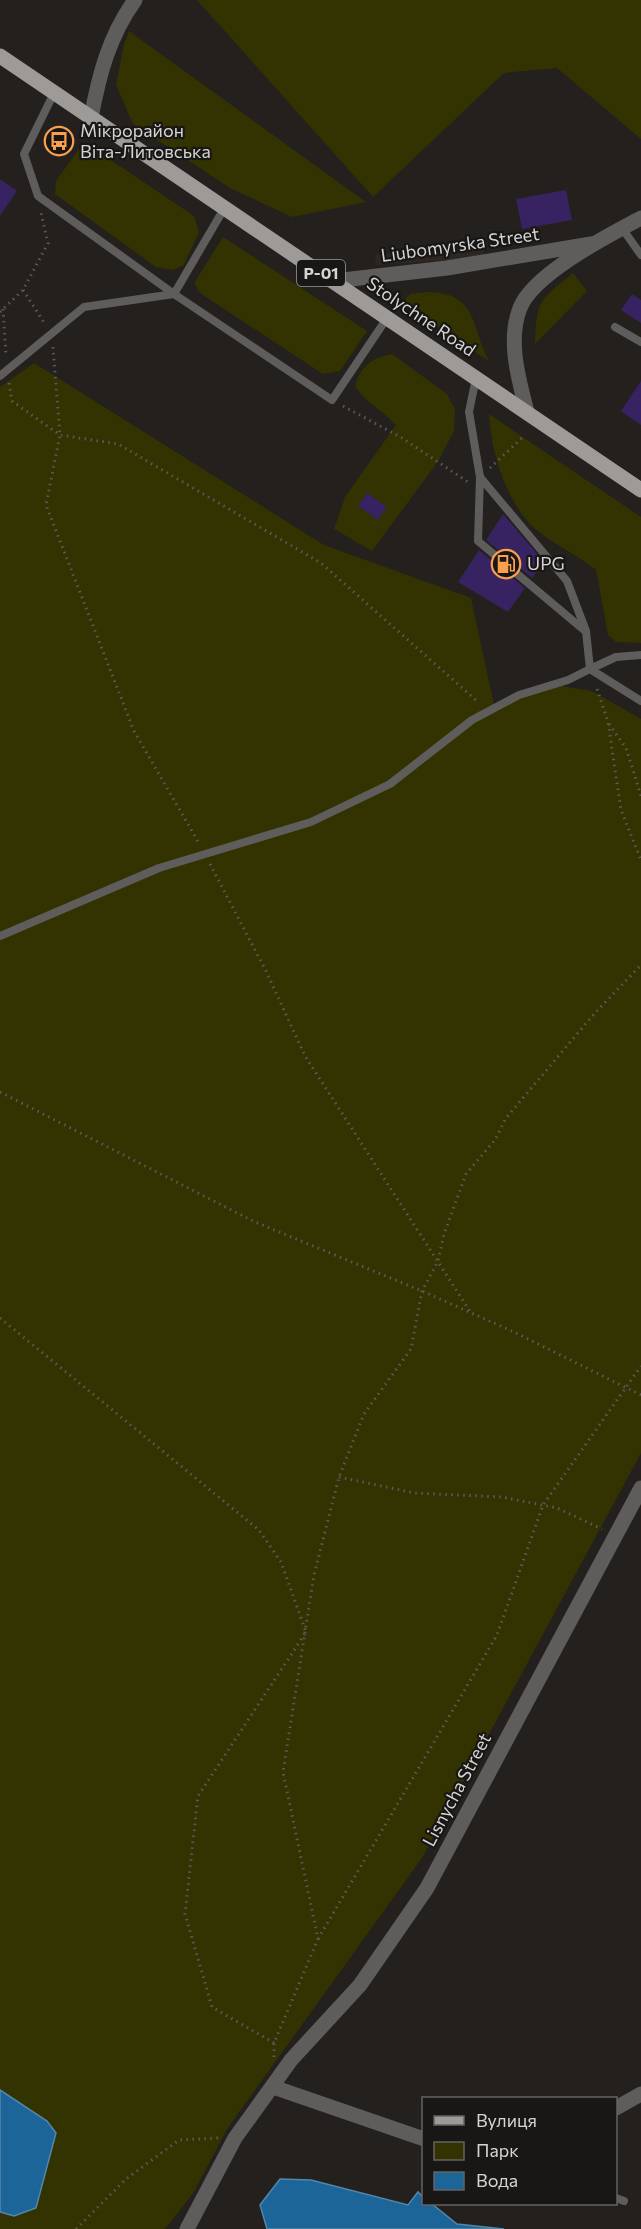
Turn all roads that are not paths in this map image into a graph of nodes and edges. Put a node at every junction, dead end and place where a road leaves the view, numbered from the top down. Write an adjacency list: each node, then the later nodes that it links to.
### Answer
1 (135, 0): 4 (street)
2 (0, 56): 3 (main road, Stolychne Road / Р-01)
3 (54, 93): 4 (main road, Stolychne Road / Р-01); 11 (lane)
4 (91, 118): 5 (main road, Stolychne Road / Р-01)
5 (225, 207): 10 (main road, Stolychne Road / Р-01); 11 (lane)
6 (641, 218): 7 (street, Liubomyrska Street)
7 (622, 228): 8 (street, Liubomyrska Street); 9 (lane)
8 (591, 244): 10 (street, Liubomyrska Street); 17 (street, Liubomyrska Street)
9 (641, 255)
10 (334, 281): 12 (main road, Stolychne Road / Р-01)
11 (174, 294): 12 (lane); 15 (lane)
12 (387, 318): 16 (main road, Stolychne Road / Р-01)
13 (615, 327): 14 (lane)
14 (641, 342)
15 (4, 374)
16 (476, 378): 17 (main road, Stolychne Road / Р-01); 18 (lane)
17 (527, 412): 19 (main road, Stolychne Road / Р-01)
18 (480, 477): 20 (lane); 20 (lane)
19 (641, 490)
20 (586, 632): 22 (lane)
21 (641, 655): 22 (lane)
22 (590, 669): 23 (lane); 24 (lane)
23 (641, 701)
24 (0, 936)
25 (641, 1488): 26 (street, Lisnycha Street)
26 (273, 2087): 29 (street); 30 (street, Lisnycha Street)
27 (641, 2094): 28 (street)
28 (617, 2107)
29 (422, 2139)
30 (187, 2229)

